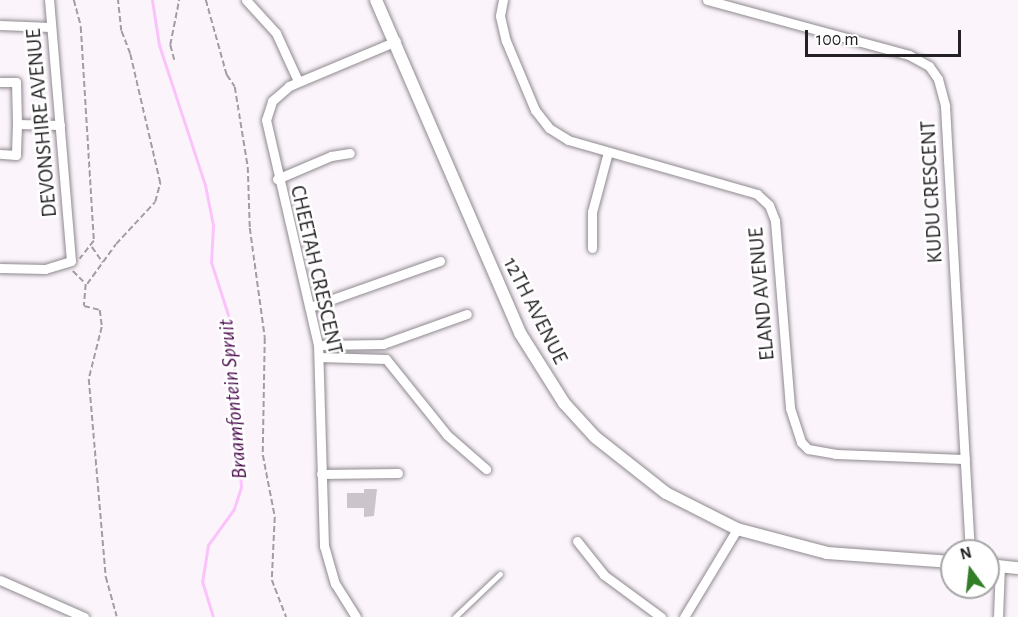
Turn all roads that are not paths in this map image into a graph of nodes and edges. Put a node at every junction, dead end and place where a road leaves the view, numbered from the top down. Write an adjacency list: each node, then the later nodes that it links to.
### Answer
1 (49, 0): 7 (street, DEVONSHIRE AVENUE)
2 (246, 0): 9 (street)
3 (376, 0): 8 (street, 12TH AVENUE)
4 (502, 0): 13 (street, ELAND AVENUE)
5 (707, 0): 24 (street, KUDU CRESCENT)
6 (0, 25): 7 (street)
7 (50, 27): 12 (street, DEVONSHIRE AVENUE)
8 (396, 41): 9 (street, CHEETAH CRESCENT); 28 (street, 12TH AVENUE)
9 (298, 81): 16 (street, CHEETAH CRESCENT)
10 (0, 82): 11 (street)
11 (16, 124): 12 (street); 15 (street)
12 (60, 125): 19 (street, DEVONSHIRE AVENUE)
13 (608, 152): 17 (street); 24 (street, ELAND AVENUE)
14 (350, 153): 16 (street)
15 (0, 154)
16 (277, 179): 20 (street, CHEETAH CRESCENT)
17 (592, 248)
18 (440, 261): 20 (street)
19 (0, 268)
20 (310, 308): 22 (street, CHEETAH CRESCENT)
21 (467, 314): 22 (street)
22 (318, 345): 23 (street, CHEETAH CRESCENT)
23 (319, 357): 25 (street); 27 (street, CHEETAH CRESCENT)
24 (965, 459): 29 (street, KUDU CRESCENT)
25 (486, 469)
26 (398, 473): 27 (street)
27 (321, 474): 38 (street, CHEETAH CRESCENT)
28 (737, 529): 31 (street, 12TH AVENUE); 41 (street)
29 (969, 539)
30 (577, 541): 40 (street)
31 (940, 561)
32 (1000, 566): 33 (street)
33 (1018, 568)
34 (500, 574): 39 (lane)
35 (0, 580): 37 (street)
36 (997, 599): 42 (street)
37 (84, 617)
38 (356, 617)
39 (455, 617)
40 (660, 617)
41 (684, 617)
42 (998, 617)

